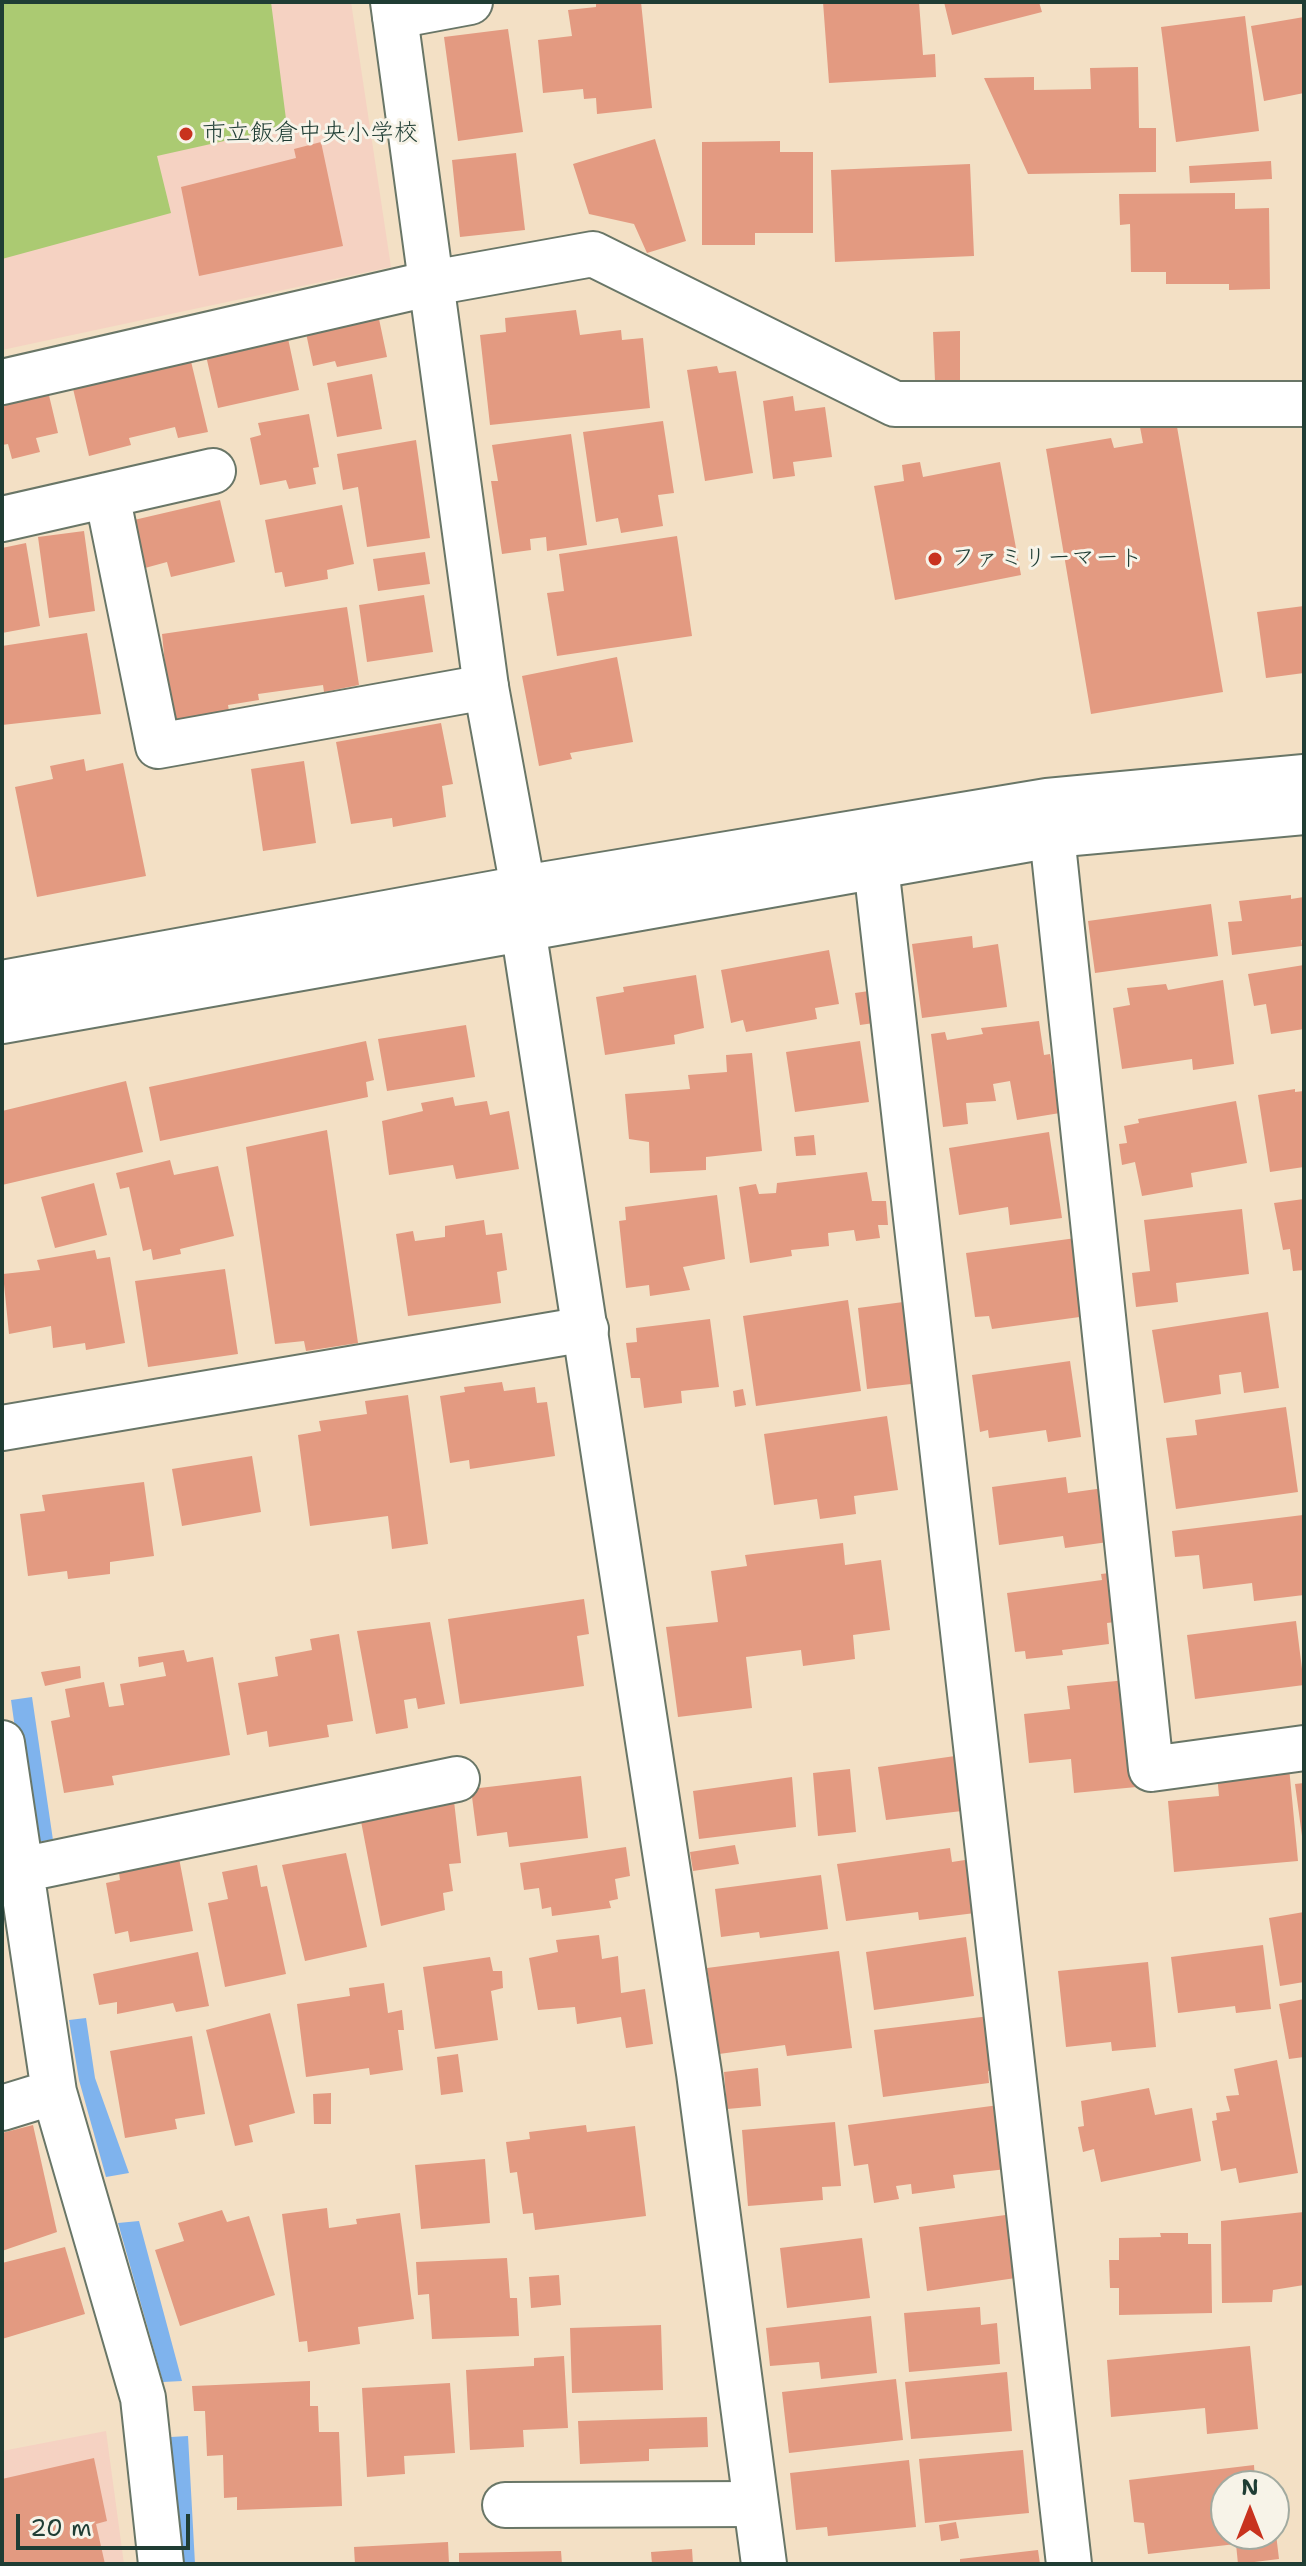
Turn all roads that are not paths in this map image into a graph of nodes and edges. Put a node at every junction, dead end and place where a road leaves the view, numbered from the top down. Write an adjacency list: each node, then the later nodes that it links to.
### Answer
1 (470, 2): 2 (street)
2 (394, 9): 3 (street)
3 (432, 283): 4 (street); 5 (street); 9 (street)
4 (2, 382)
5 (1304, 404)
6 (213, 471): 7 (street)
7 (107, 495): 8 (street); 9 (street)
8 (2, 519)
9 (486, 687): 14 (street)
10 (1304, 777): 14 (street)
11 (1304, 812): 12 (street)
12 (1052, 835): 13 (street); 20 (street)
13 (876, 866): 14 (street); 29 (street)
14 (523, 908): 15 (street); 16 (street); 17 (street)
15 (2, 983)
16 (2, 1021)
17 (586, 1329): 18 (street); 25 (street)
18 (2, 1428)
19 (2, 1743): 22 (street)
20 (1304, 1748)
21 (457, 1779): 22 (street)
22 (21, 1870): 23 (street)
23 (54, 2092): 24 (street); 27 (street)
24 (2, 2108)
25 (755, 2504): 26 (street); 28 (street)
26 (505, 2505)
27 (161, 2564)
28 (764, 2564)
29 (1069, 2564)

